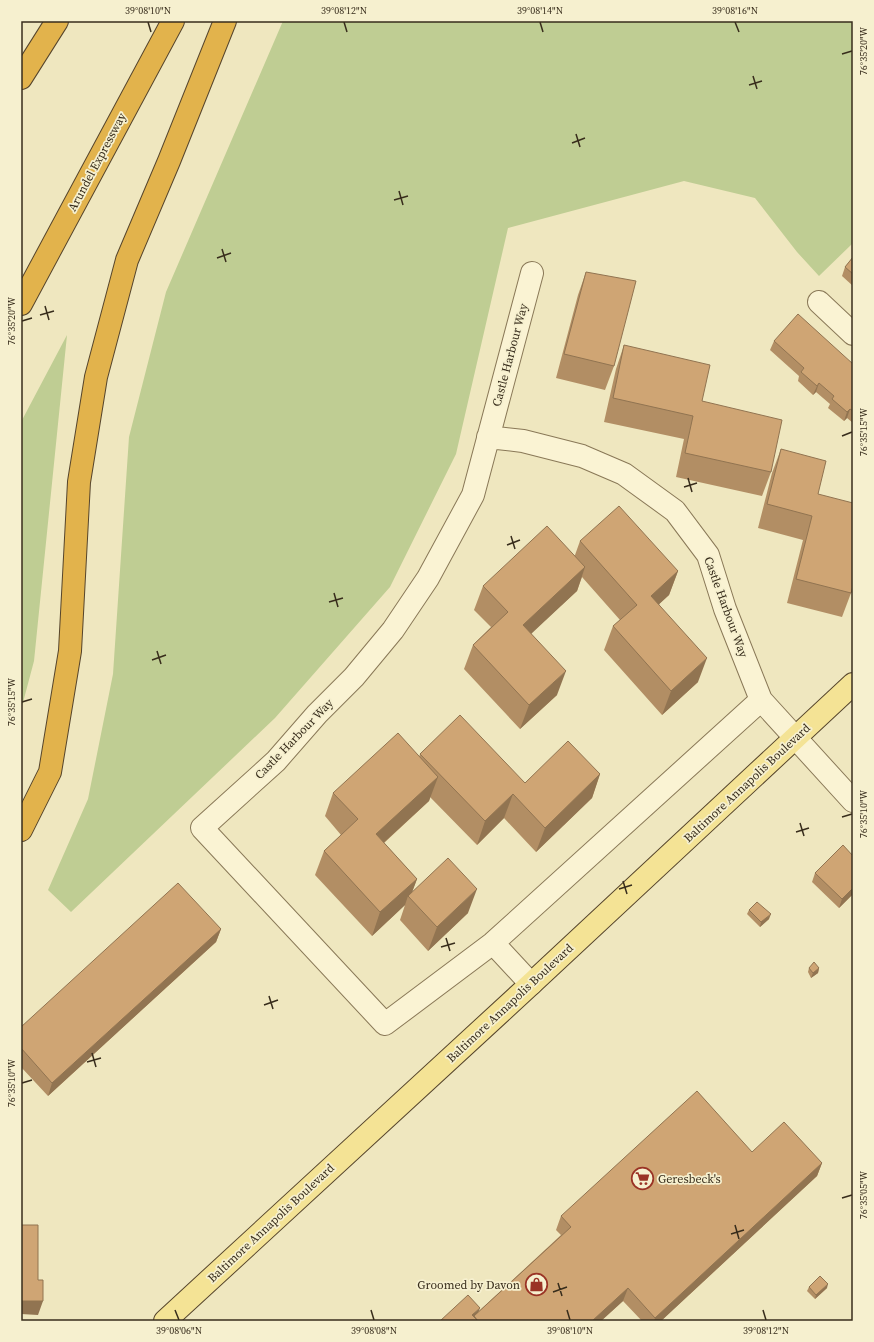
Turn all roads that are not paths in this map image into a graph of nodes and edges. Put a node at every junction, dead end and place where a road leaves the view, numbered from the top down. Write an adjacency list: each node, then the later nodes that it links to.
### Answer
1 (57, 21): 4 (highway)
2 (173, 21): 7 (highway, Arundel Expressway)
3 (225, 21): 14 (highway)
4 (21, 78)
5 (532, 273): 9 (street, Castle Harbour Way)
6 (818, 302): 8 (street)
7 (21, 304)
8 (853, 334)
9 (488, 438): 11 (street, Castle Harbour Way); 15 (street, Castle Harbour Way)
10 (853, 684): 12 (main road, Baltimore Annapolis Boulevard)
11 (761, 700): 12 (street, Castle Harbour Way); 15 (street, Castle Harbour Way)
12 (795, 738): 13 (street, Castle Harbour Way); 16 (main road, Baltimore Annapolis Boulevard)
13 (853, 801)
14 (21, 830)
15 (493, 943): 16 (street)
16 (531, 984): 17 (main road, Baltimore Annapolis Boulevard)
17 (164, 1321)

